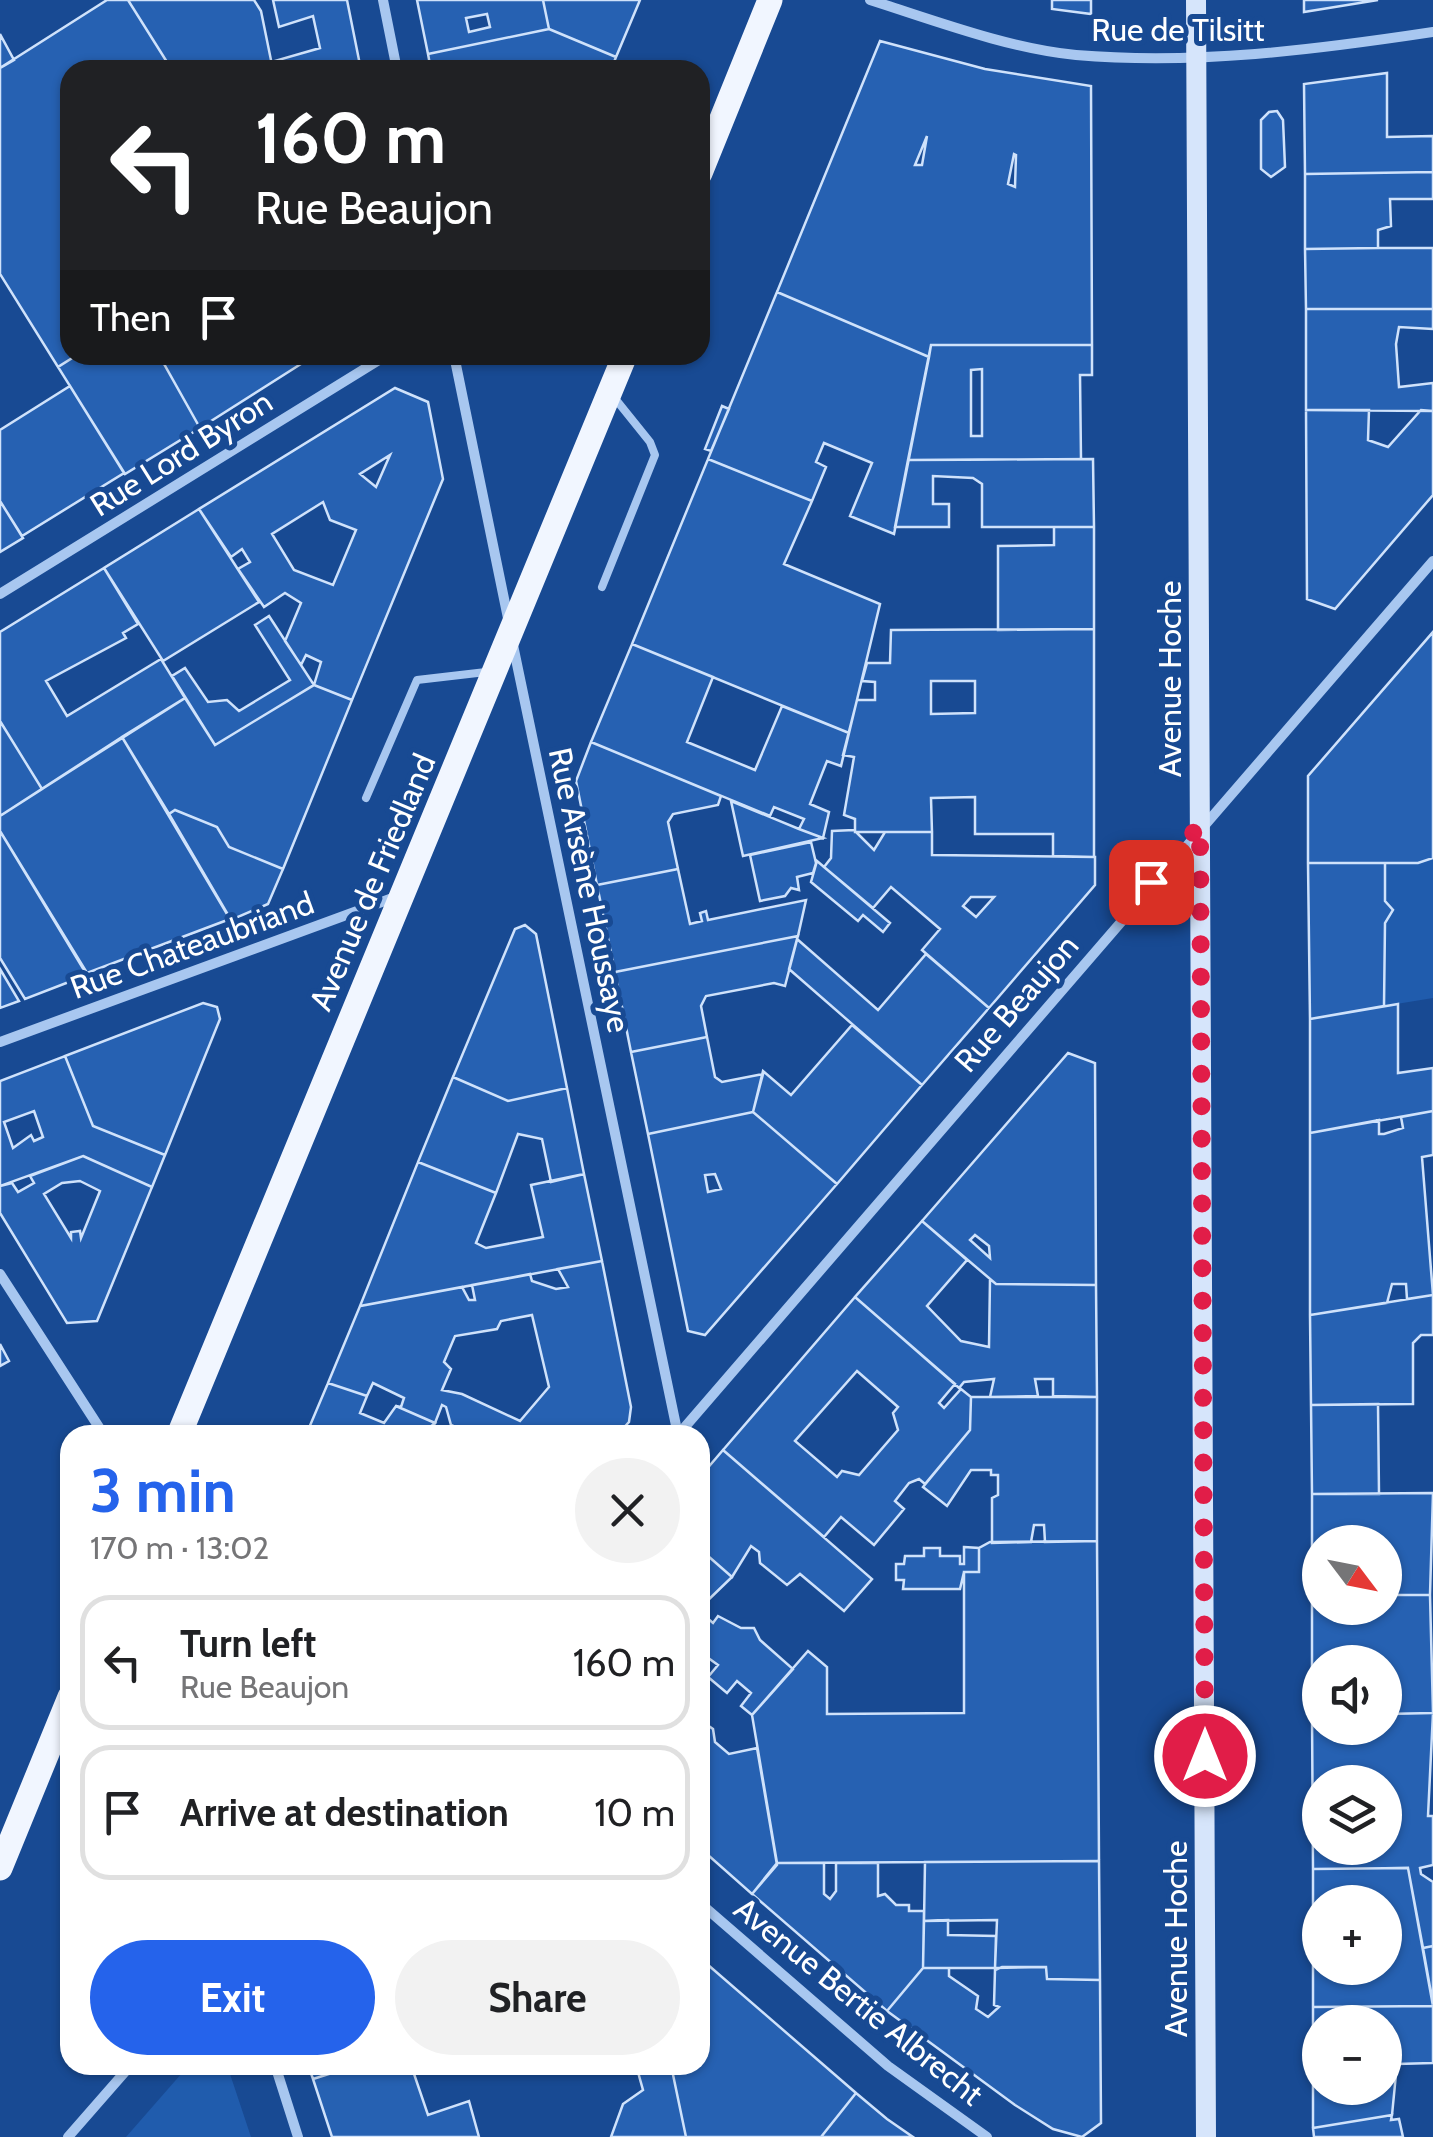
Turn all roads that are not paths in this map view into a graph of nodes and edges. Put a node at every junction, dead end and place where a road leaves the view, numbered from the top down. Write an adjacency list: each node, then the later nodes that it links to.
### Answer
1 (383, 0): 6 (street)
2 (770, 0): 8 (main road)
3 (870, 0): 7 (street, Rue de Tilsitt)
4 (1196, 0): 7 (street, Avenue Hoche)
5 (1433, 32): 7 (street, Rue de Tilsitt)
6 (395, 60)
7 (1196, 60): 19 (street, Avenue Hoche)
8 (710, 148)
9 (372, 365): 15 (street, Rue Lord Byron)
10 (456, 365): 16 (street, Rue Arsène Houssaye)
11 (621, 365): 12 (main road, Avenue de Friedland)
12 (610, 393): 14 (lane); 16 (main road, Avenue de Friedland)
13 (1433, 561): 19 (street, Rue Beaujon)
14 (602, 588)
15 (0, 594)
16 (511, 635): 17 (main road, Avenue de Friedland); 25 (street, Rue Arsène Houssaye)
17 (496, 671): 18 (lane); 20 (main road, Avenue de Friedland)
18 (366, 798)
19 (1200, 825): 26 (street, Rue Beaujon); 35 (street, Avenue Hoche)
20 (402, 895): 21 (street, Rue Chateaubriand); 24 (main road, Avenue de Friedland)
21 (0, 1042)
22 (0, 1274): 23 (street)
23 (98, 1425)
24 (183, 1425)
25 (676, 1425)
26 (687, 1425)
27 (60, 1721): 28 (main road)
28 (0, 1868)
29 (710, 1911): 34 (street, Avenue Bertie Albrecht)
30 (122, 2075): 32 (street)
31 (278, 2075): 33 (street)
32 (68, 2137)
33 (298, 2137)
34 (988, 2137)
35 (1206, 2137)

